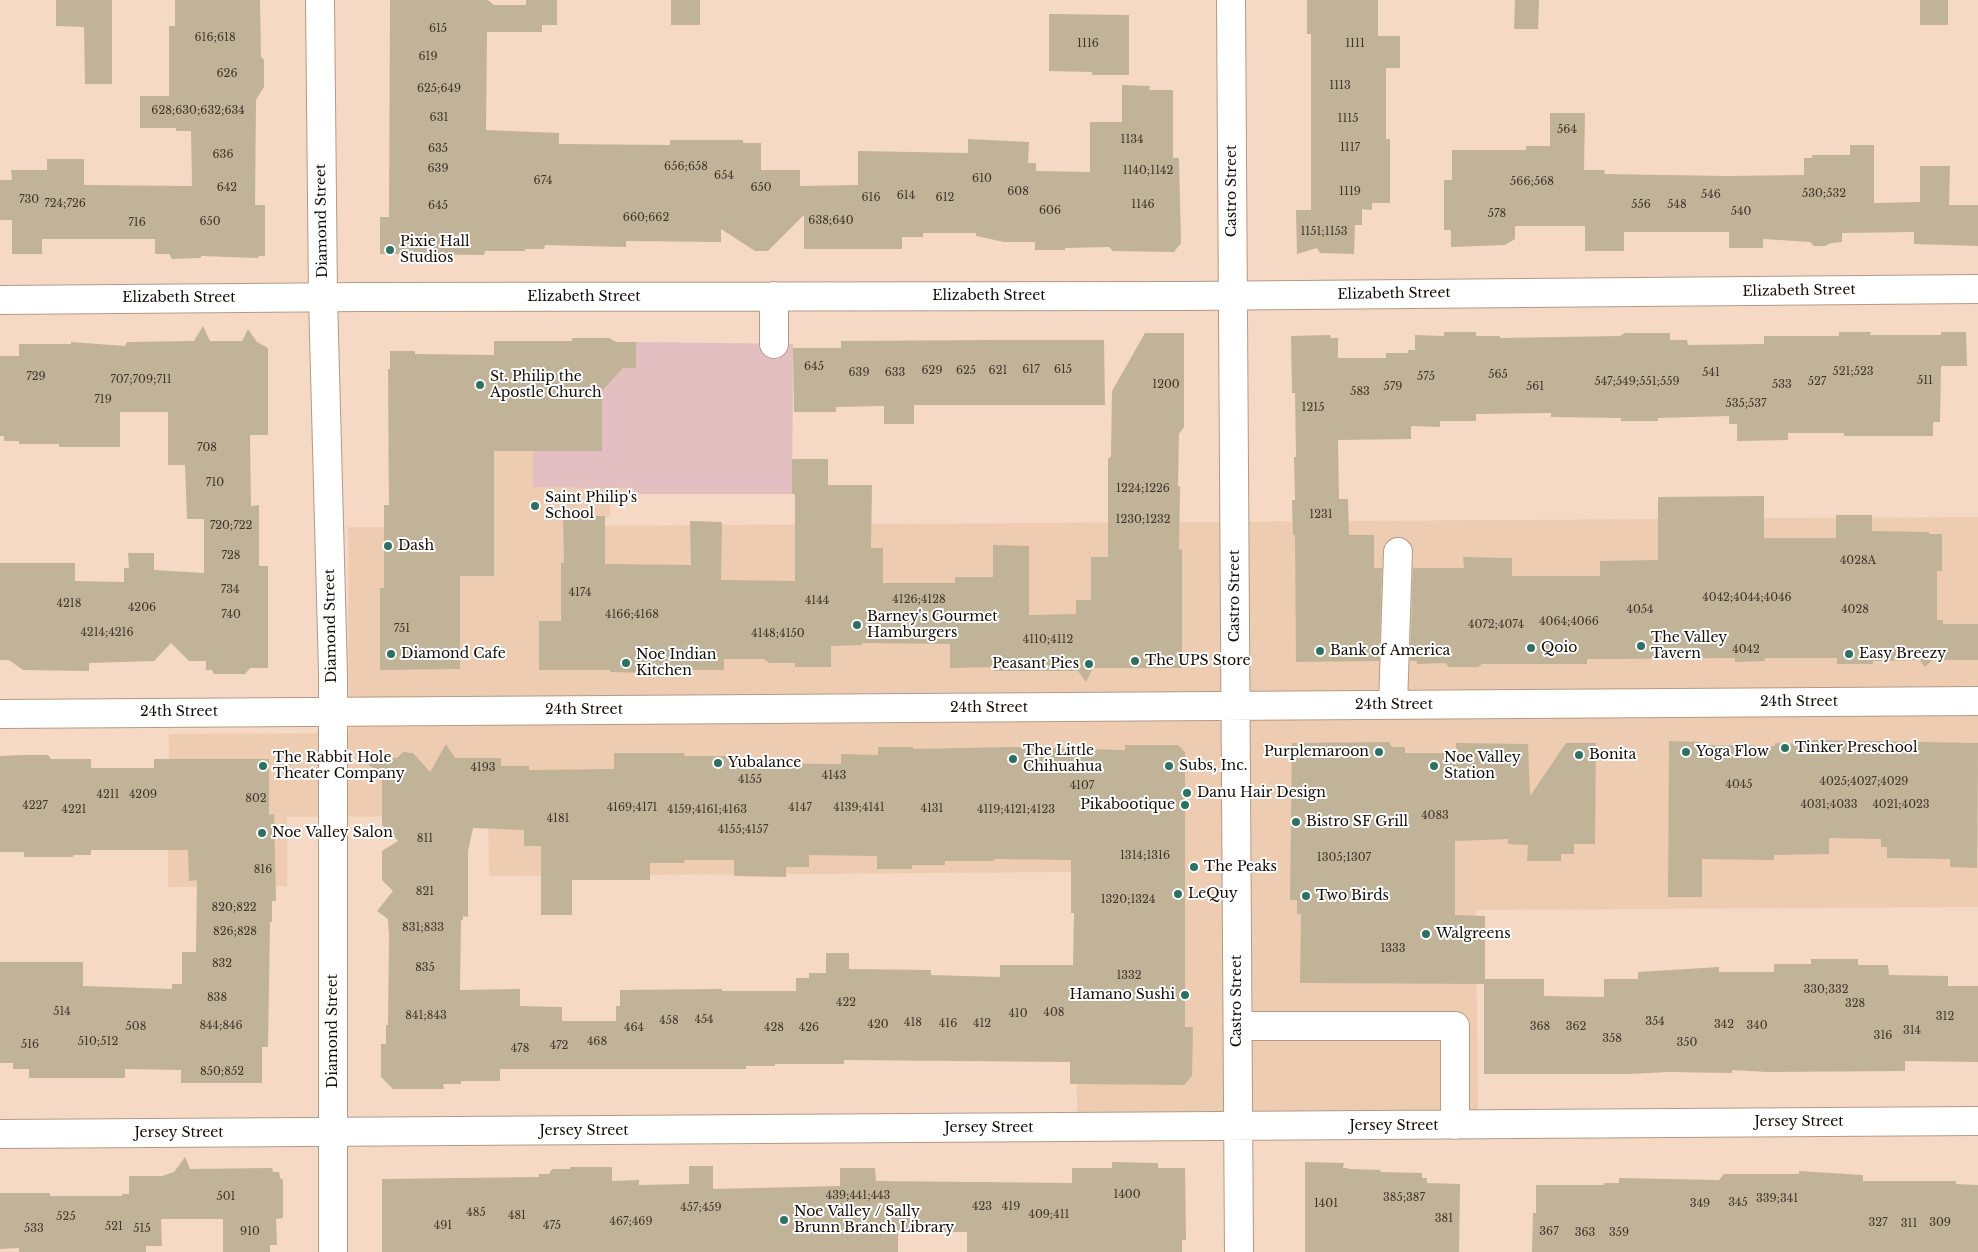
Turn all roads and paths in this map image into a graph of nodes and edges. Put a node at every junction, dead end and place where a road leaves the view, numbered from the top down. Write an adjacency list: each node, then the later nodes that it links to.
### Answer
1 (320, 0): 6 (street, Diamond Street)
2 (1231, 0): 5 (street, Castro Street)
3 (1978, 289): 5 (street, Elizabeth Street)
4 (774, 296): 5 (street, Elizabeth Street); 6 (street, Elizabeth Street); 8 (street)
5 (1233, 296): 12 (street, Castro Street)
6 (323, 298): 7 (street, Elizabeth Street); 13 (street, Diamond Street)
7 (0, 300)
8 (774, 344)
9 (1398, 552): 11 (street)
10 (1978, 701): 11 (street, 24th Street)
11 (1393, 705): 12 (street, 24th Street)
12 (1236, 707): 13 (street, 24th Street); 15 (street, Castro Street)
13 (333, 711): 14 (street, 24th Street); 19 (street, Diamond Street)
14 (0, 714)
15 (1238, 1026): 17 (street); 18 (street, Castro Street)
16 (1978, 1121): 17 (street, Jersey Street)
17 (1456, 1125): 18 (street, Jersey Street)
18 (1238, 1127): 19 (street, Jersey Street); 22 (street, Castro Street)
19 (333, 1132): 20 (street, Jersey Street); 21 (street, Diamond Street)
20 (0, 1134)
21 (333, 1252)
22 (1239, 1252)

